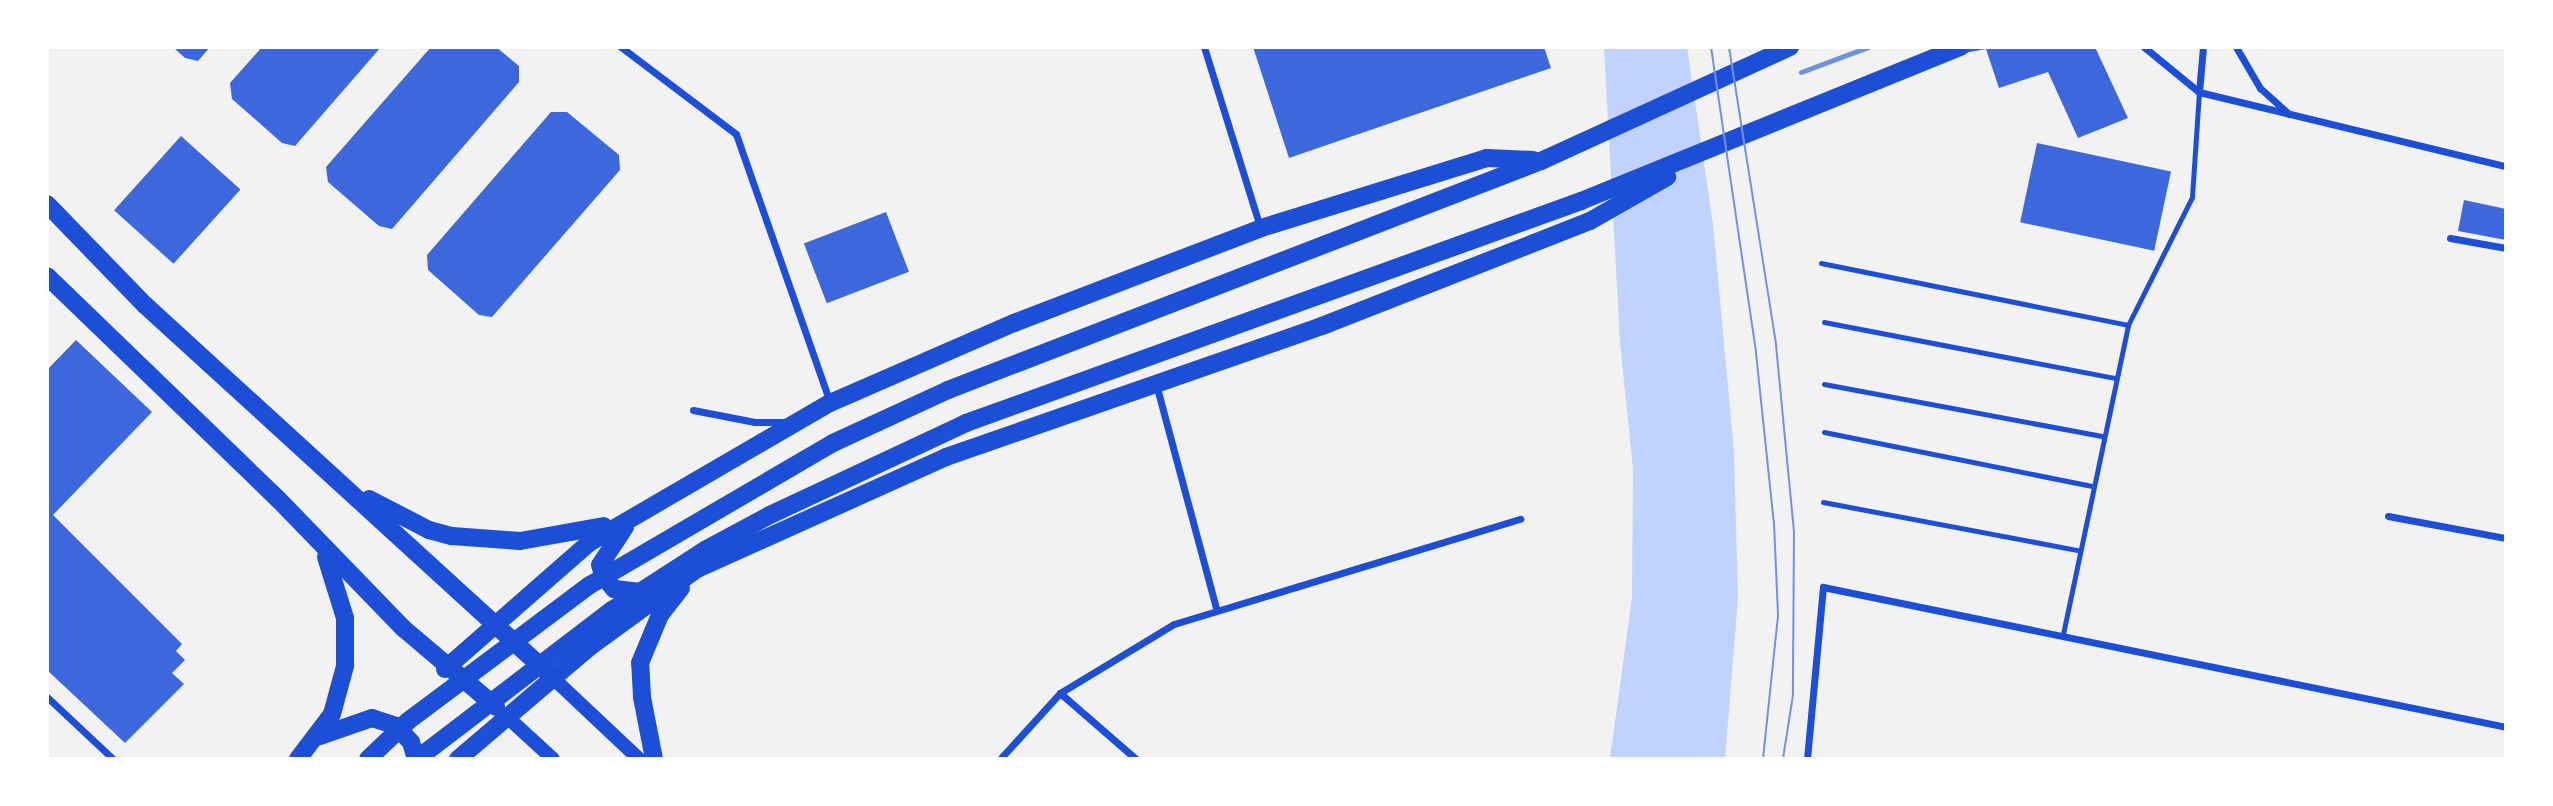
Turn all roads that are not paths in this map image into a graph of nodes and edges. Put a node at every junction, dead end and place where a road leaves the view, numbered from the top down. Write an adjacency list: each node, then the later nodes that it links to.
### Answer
1 (621, 47): 24 (street)
2 (1203, 47): 14 (street)
3 (1790, 47): 11 (main road)
4 (1961, 47): 10 (main road)
5 (2144, 47): 8 (street)
6 (2203, 47): 8 (street)
7 (2236, 47): 9 (street)
8 (2199, 92): 9 (street); 20 (lane)
9 (2289, 114): 12 (street)
10 (1716, 150): 22 (main road); 52 (main road)
11 (1541, 160): 14 (main road); 51 (main road)
12 (2506, 166)
13 (47, 204): 29 (main road)
14 (1261, 228): 24 (main road)
15 (2450, 238): 16 (street)
16 (2506, 248)
17 (1821, 263): 20 (lane)
18 (47, 276): 36 (main road)
19 (1824, 322): 21 (lane)
20 (2128, 325): 21 (lane)
21 (2116, 378): 28 (lane)
22 (1156, 383): 38 (main road); 39 (street)
23 (1824, 384): 28 (lane)
24 (831, 403): 26 (main road)
25 (693, 410): 26 (street)
26 (797, 421): 33 (main road)
27 (1824, 432): 30 (lane)
28 (2104, 436): 30 (lane)
29 (345, 486): 33 (main road); 40 (main road)
30 (2091, 486): 37 (lane)
31 (1823, 502): 37 (lane)
32 (2388, 516): 35 (street)
33 (634, 517): 38 (main road); 40 (main road)
34 (1520, 519): 39 (street)
35 (2506, 538)
36 (319, 544): 42 (main road); 48 (main road)
37 (2078, 550): 41 (lane)
38 (696, 569): 43 (main road); 56 (main road)
39 (1216, 608): 44 (street)
40 (495, 623): 42 (main road); 43 (main road)
41 (2063, 634): 47 (street); 59 (street)
42 (445, 669): 46 (main road)
43 (553, 678): 46 (main road); 55 (main road)
44 (1060, 693): 57 (street); 58 (street)
45 (47, 697): 49 (street)
46 (505, 715): 53 (main road); 54 (main road)
47 (2506, 727)
48 (320, 736): 50 (main road); 52 (main road)
49 (113, 759)
50 (299, 759)
51 (368, 759)
52 (416, 759)
53 (458, 759)
54 (554, 759)
55 (639, 759)
56 (654, 759)
57 (1000, 759)
58 (1136, 759)
59 (1807, 759)

